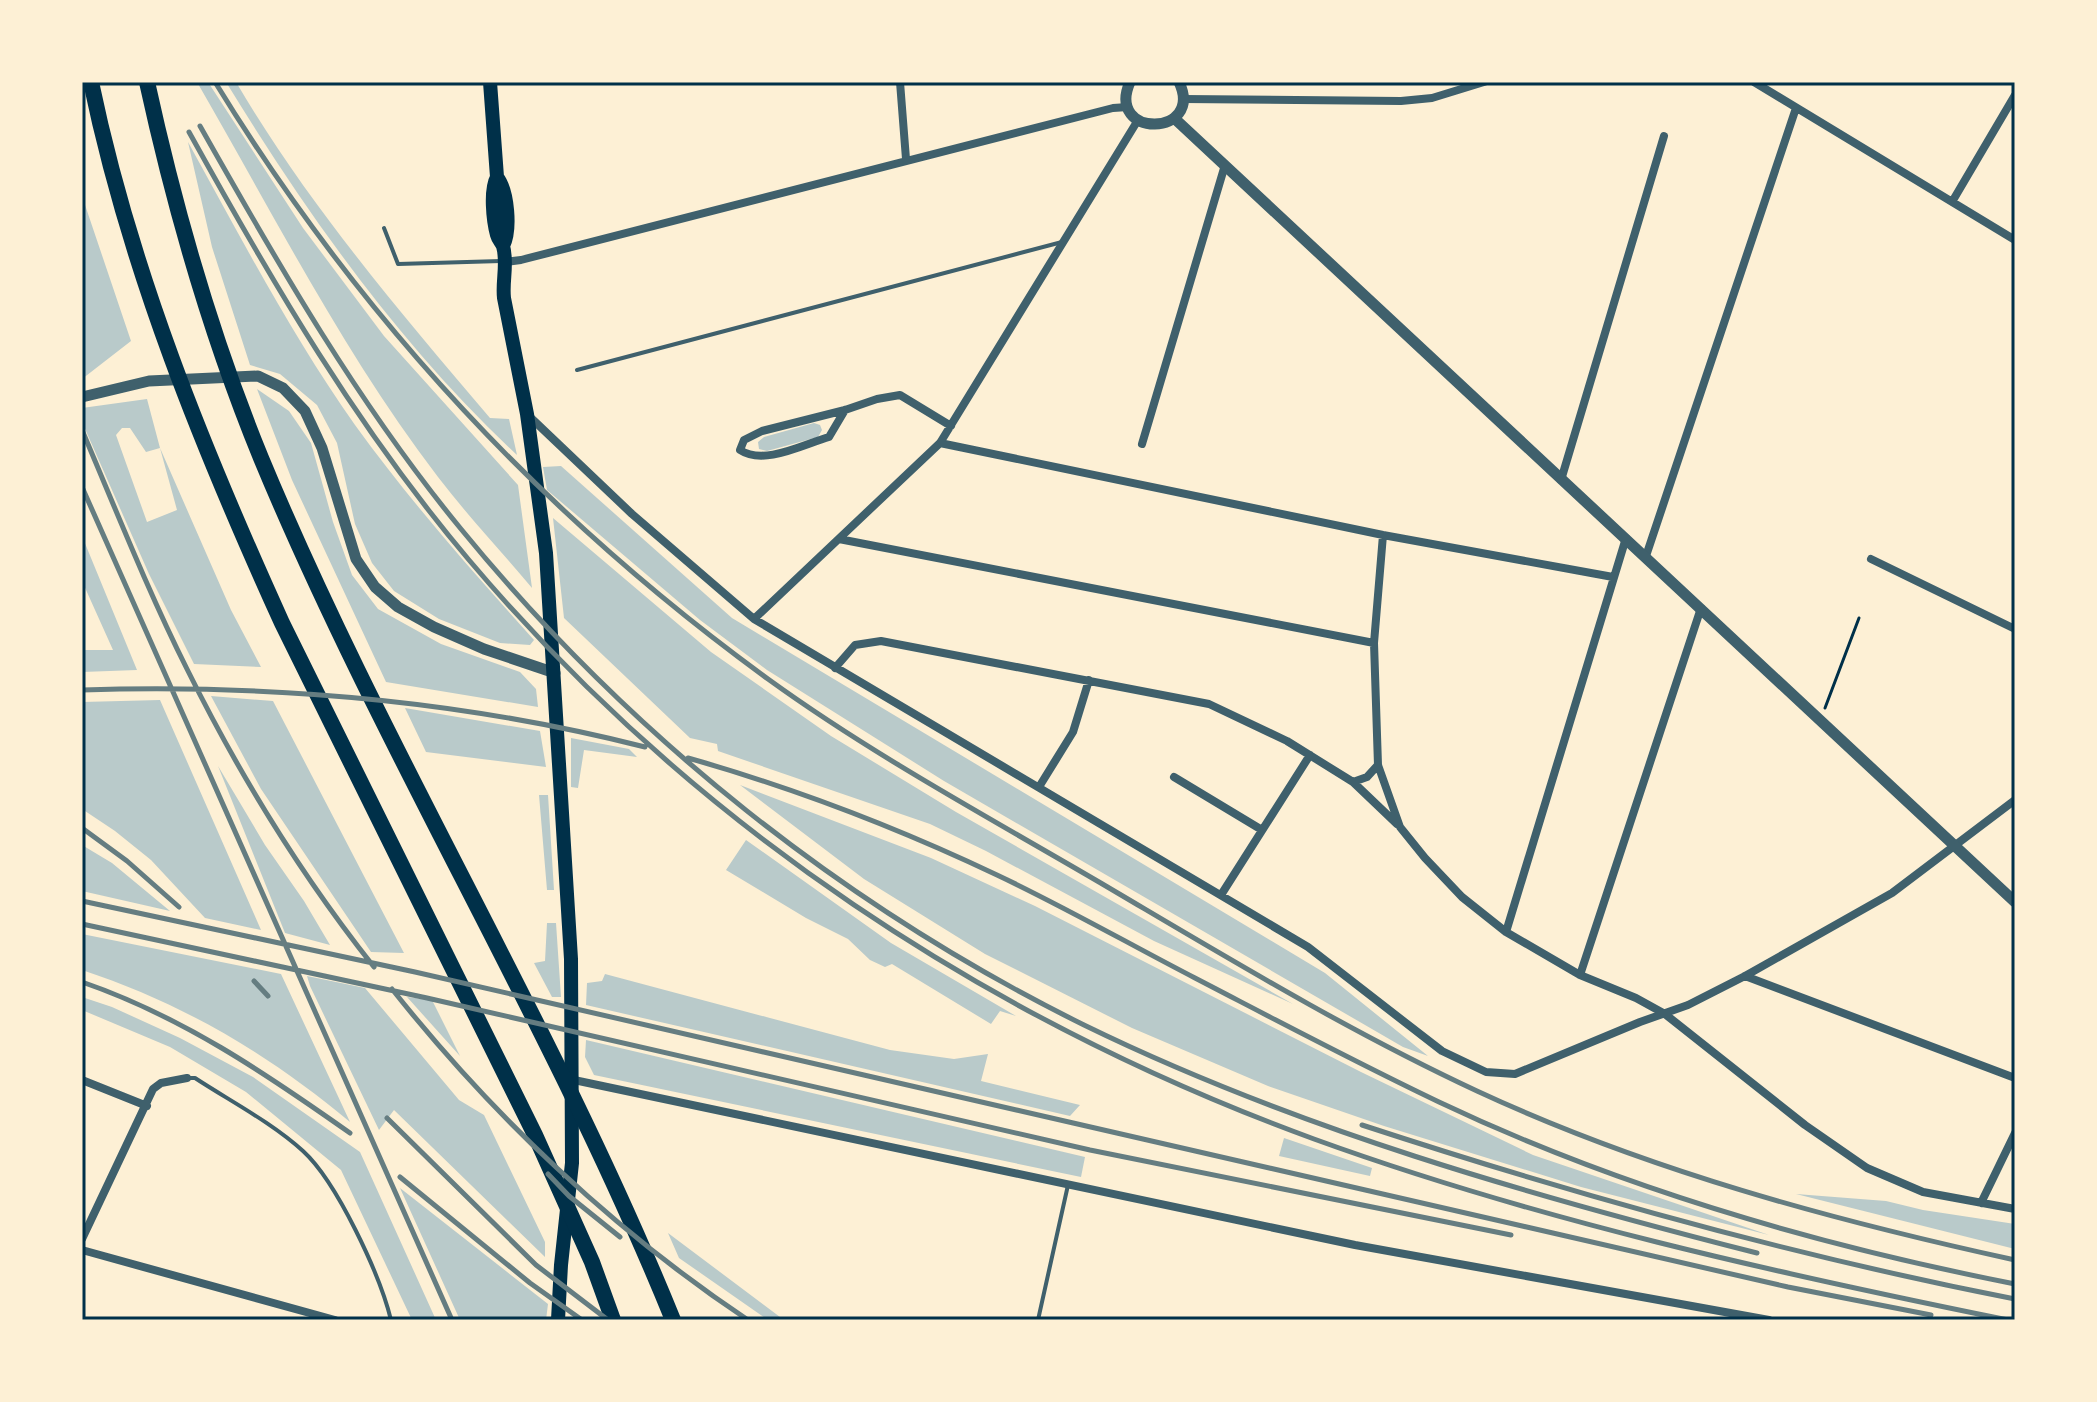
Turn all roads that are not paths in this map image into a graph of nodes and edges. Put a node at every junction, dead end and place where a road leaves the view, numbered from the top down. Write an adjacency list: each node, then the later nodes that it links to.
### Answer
1 (91, 82): 74 (highway)
2 (147, 82): 75 (highway)
3 (490, 82): 22 (main road)
4 (900, 82): 16 (street)
5 (1130, 82): 11 (street)
6 (1179, 82): 10 (street)
7 (1484, 82): 10 (street)
8 (1754, 82): 12 (street)
9 (2015, 95): 18 (street)
10 (1183, 99): 13 (street)
11 (1128, 107): 14 (street); 16 (street)
12 (1796, 108): 18 (street); 34 (street)
13 (1174, 118): 14 (street); 17 (street)
14 (1138, 120): 21 (street)
15 (1664, 136): 30 (street)
16 (906, 159): 22 (street)
17 (1225, 165): 29 (street); 30 (street)
18 (1952, 202): 20 (street)
19 (384, 228): 22 (lane)
20 (2015, 240)
21 (1064, 241): 23 (lane); 27 (street)
22 (505, 268): 26 (main road)
23 (577, 370)
24 (82, 397): 41 (street)
25 (845, 410): 25 (street); 27 (street)
26 (527, 414): 38 (street); 41 (main road)
27 (951, 426): 28 (street)
28 (940, 443): 31 (street); 33 (street)
29 (1142, 444)
30 (1561, 480): 32 (street)
31 (1383, 535): 36 (street); 40 (street)
32 (1626, 538): 34 (street); 36 (street)
33 (839, 539): 38 (street); 40 (street)
34 (1646, 556): 37 (street)
35 (1871, 559): 39 (street)
36 (1613, 577): 55 (street)
37 (1701, 608): 52 (street); 56 (street)
38 (754, 619): 42 (street)
39 (2015, 629)
40 (1374, 643): 45 (street)
41 (554, 666): 59 (main road)
42 (835, 668): 43 (street); 48 (street)
43 (1089, 680): 44 (street); 48 (street)
44 (1310, 755): 47 (street); 51 (street)
45 (1378, 765): 47 (street); 50 (street)
46 (1174, 777): 51 (street)
47 (1353, 782): 50 (street)
48 (1039, 787): 53 (street)
49 (2015, 800): 52 (street)
50 (1400, 827): 55 (street)
51 (1262, 830): 53 (street)
52 (1956, 845): 54 (street); 57 (street)
53 (1221, 895): 58 (street)
54 (2015, 902)
55 (1506, 932): 56 (street)
56 (1580, 975): 58 (street)
57 (1745, 976): 58 (street); 61 (street)
58 (1665, 1014): 66 (street)
59 (574, 1072): 65 (street); 73 (main road)
60 (187, 1078): 63 (street); 72 (lane)
61 (2015, 1078)
62 (82, 1080): 63 (street)
63 (147, 1106): 68 (street)
64 (2015, 1133): 66 (street)
65 (1068, 1185): 70 (street); 76 (lane)
66 (1981, 1203): 67 (street)
67 (2015, 1209)
68 (82, 1239)
69 (82, 1250): 71 (street)
70 (1729, 1317): 77 (street)
71 (335, 1320)
72 (391, 1320)
73 (558, 1320)
74 (613, 1320)
75 (673, 1320)
76 (1038, 1320)
77 (1769, 1320)

